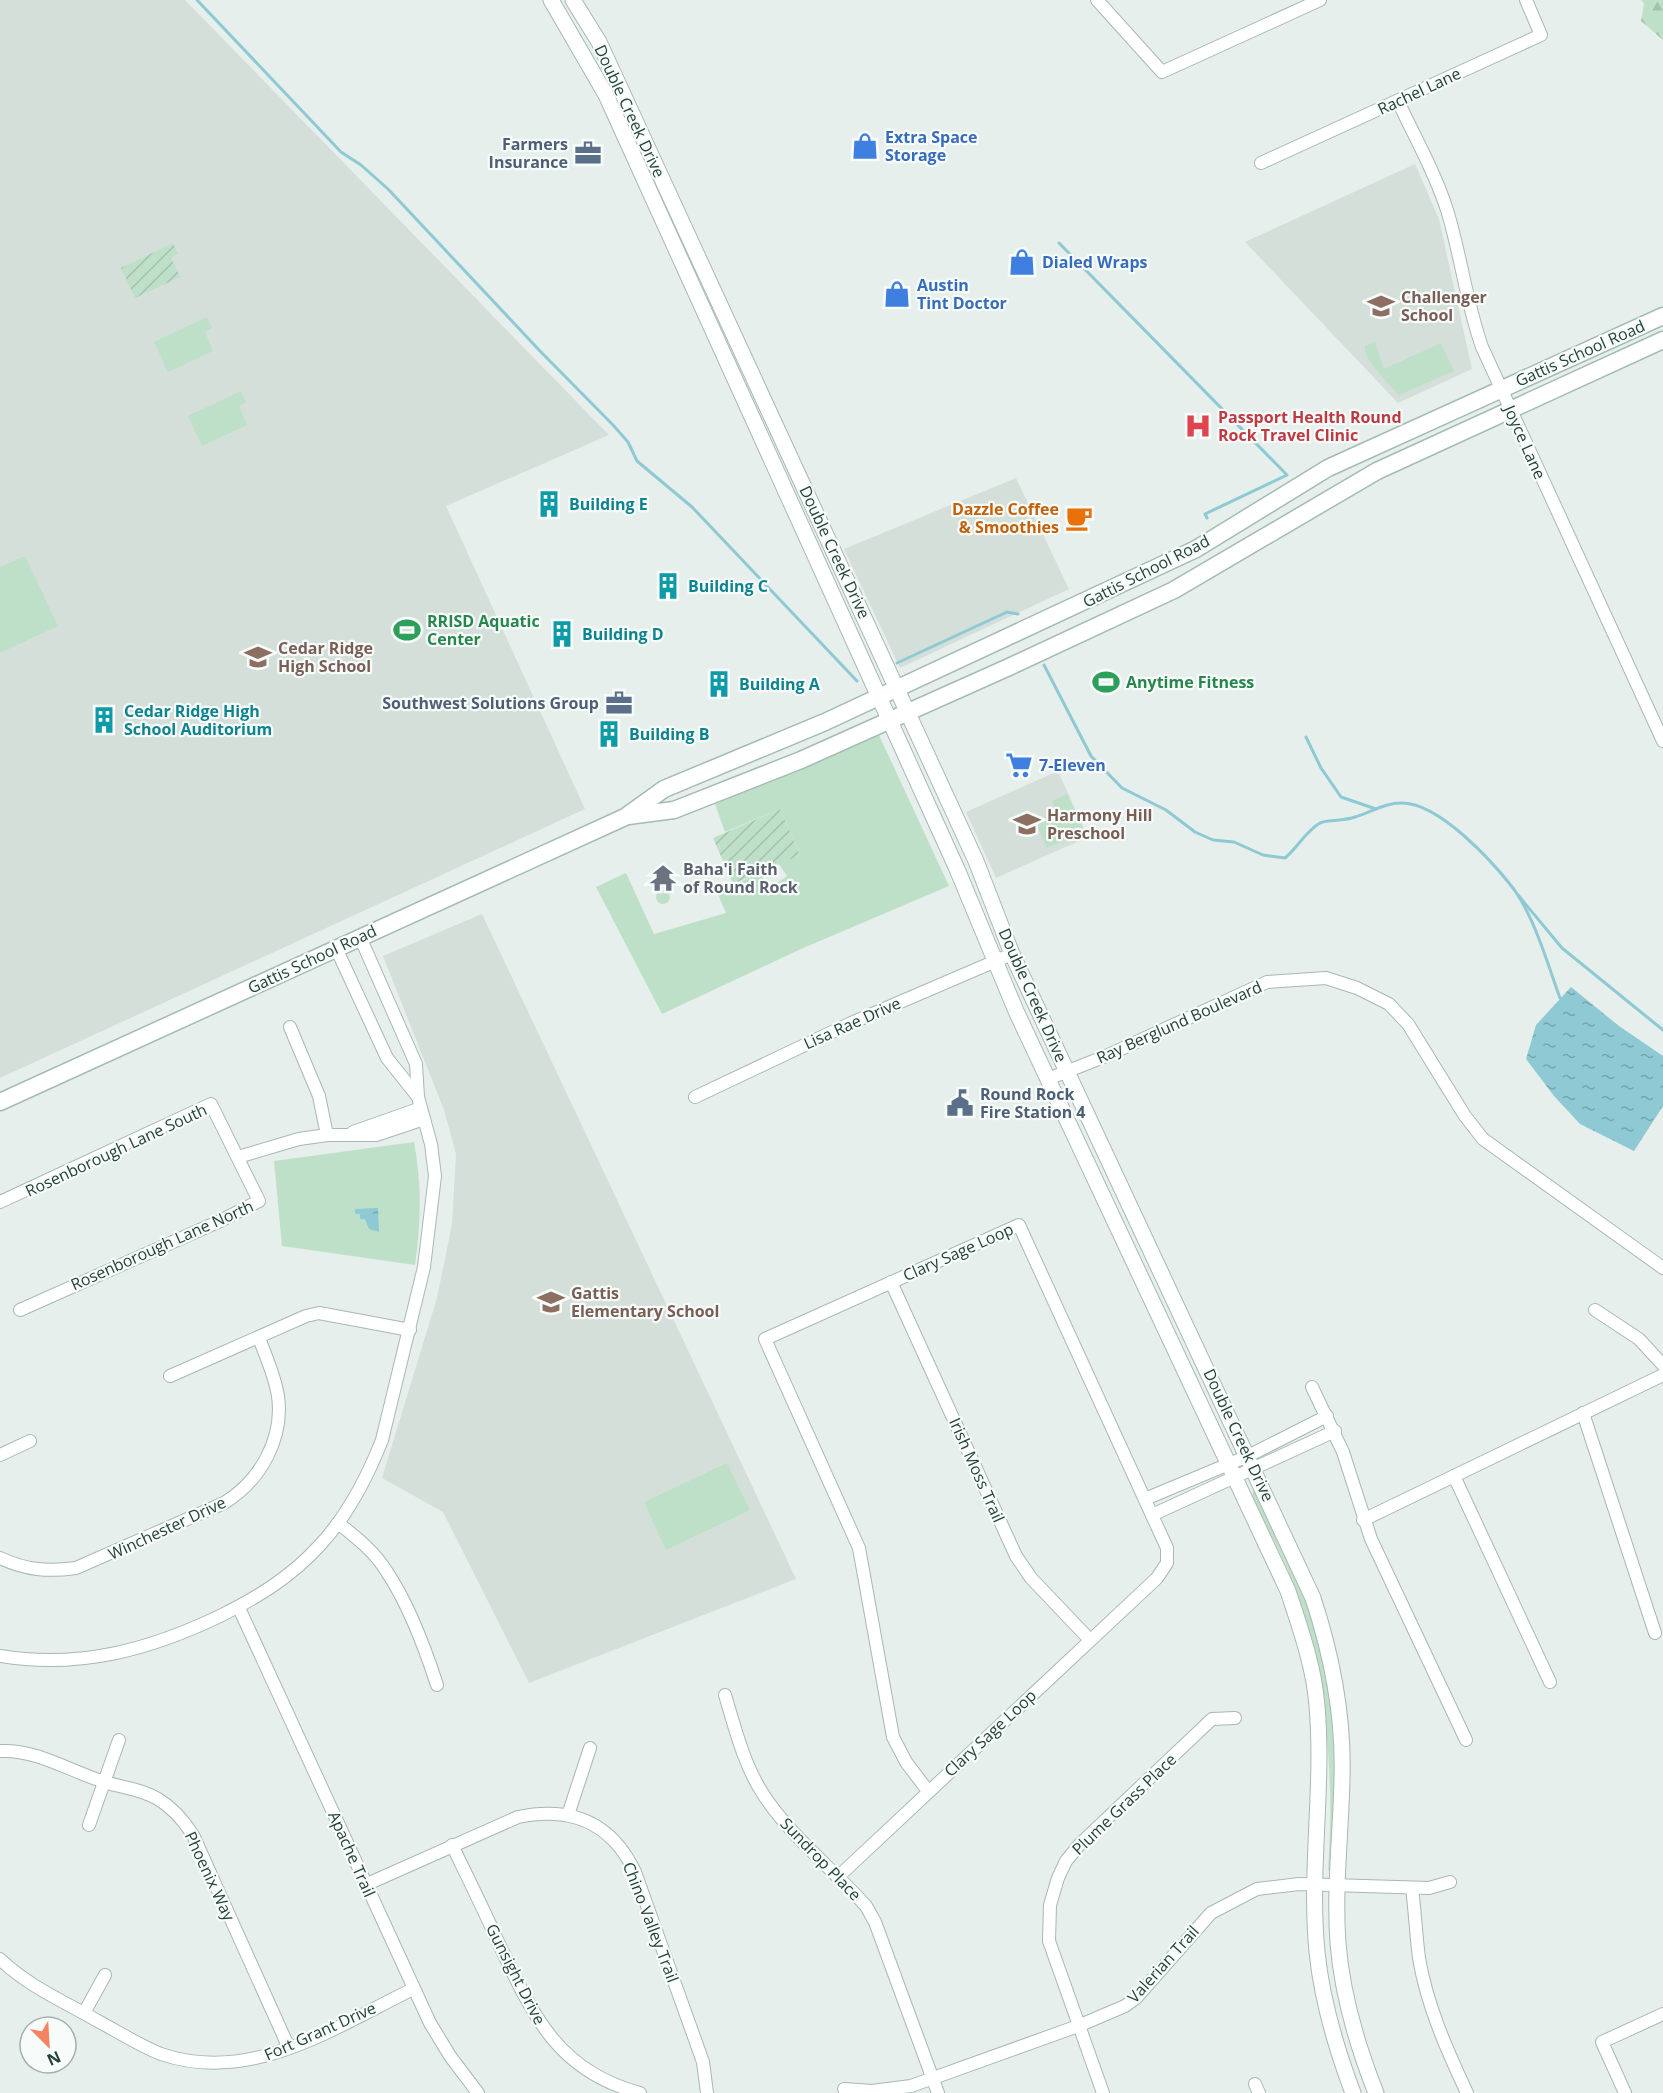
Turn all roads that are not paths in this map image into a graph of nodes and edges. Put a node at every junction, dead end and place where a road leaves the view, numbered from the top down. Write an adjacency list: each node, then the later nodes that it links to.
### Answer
1 (551, 0): 13 (street, Double Creek Drive)
2 (573, 0): 12 (street, Double Creek Drive)
3 (1097, 0): 4 (street)
4 (1320, 0)
5 (1526, 0): 6 (street, Rachel Lane)
6 (1398, 101): 7 (street, Rachel Lane); 10 (street, Joyce Lane)
7 (1262, 163)
8 (1663, 316): 10 (main road, Gattis School Road)
9 (1663, 340): 11 (main road, Gattis School Road)
10 (1501, 389): 11 (street, Joyce Lane); 12 (main road, Gattis School Road)
11 (1511, 410): 14 (main road, Gattis School Road); 16 (street, Joyce Lane)
12 (897, 689): 13 (main road, Gattis School Road); 14 (street, Double Creek Drive)
13 (878, 698): 15 (street, Double Creek Drive); 17 (main road, Gattis School Road)
14 (907, 711): 15 (main road, Gattis School Road); 20 (street, Double Creek Drive)
15 (889, 721): 17 (main road, Gattis School Road); 21 (street, Double Creek Drive)
16 (1663, 741)
17 (625, 816): 18 (main road, Gattis School Road)
18 (360, 937): 19 (main road, Gattis School Road); 27 (street)
19 (336, 948): 26 (main road, Gattis School Road); 27 (street)
20 (1012, 954): 21 (street, Lisa Rae Drive); 23 (street, Double Creek Drive)
21 (993, 962): 24 (street, Double Creek Drive); 25 (street, Lisa Rae Drive)
22 (290, 1028): 28 (street)
23 (1067, 1071): 24 (street, Ray Berglund Boulevard); 31 (street, Ray Berglund Boulevard); 48 (street, Double Creek Drive)
24 (1048, 1079): 49 (street, Double Creek Drive)
25 (695, 1097)
26 (0, 1102)
27 (421, 1108): 28 (street); 35 (street)
28 (327, 1135): 29 (street)
29 (238, 1157): 30 (street, Rosenborough Lane South); 33 (street, Rosenborough Lane North)
30 (0, 1202)
31 (1663, 1269)
32 (891, 1282): 51 (street, Clary Sage Loop); 58 (street, Irish Moss Trail); 69 (street, Clary Sage Loop)
33 (20, 1310)
34 (1595, 1310): 37 (street)
35 (410, 1329): 36 (street); 54 (street)
36 (259, 1338): 39 (street); 55 (street, Winchester Drive)
37 (1663, 1365)
38 (1663, 1375): 41 (street)
39 (171, 1376)
40 (1312, 1387): 42 (street)
41 (1583, 1413): 50 (street); 57 (street)
42 (1327, 1416): 43 (street); 44 (street)
43 (1335, 1431): 46 (street); 53 (street)
44 (1296, 1432): 46 (street); 48 (street)
45 (30, 1441): 47 (street)
46 (1302, 1446): 48 (street)
47 (0, 1455)
48 (1251, 1462): 49 (street); 77 (street, Double Creek Drive)
49 (1233, 1470): 51 (street); 52 (street); 76 (street, Double Creek Drive)
50 (1454, 1476): 53 (street); 60 (street)
51 (1145, 1499): 52 (street, Clary Sage Loop)
52 (1152, 1515): 58 (street, Clary Sage Loop)
53 (1363, 1520): 65 (street)
54 (338, 1523): 56 (street); 61 (street)
55 (0, 1557)
56 (239, 1608): 59 (street); 75 (street, Apache Trail)
57 (1655, 1633)
58 (1090, 1640): 69 (street, Clary Sage Loop)
59 (0, 1656)
60 (1550, 1682)
61 (437, 1685)
62 (725, 1695): 73 (street, Sundrop Place)
63 (1235, 1718): 84 (street, Plume Grass Place)
64 (119, 1740): 68 (street)
65 (1466, 1740)
66 (590, 1748): 70 (street)
67 (0, 1751): 68 (street, Phoenix Way)
68 (106, 1783): 71 (street); 85 (street, Phoenix Way)
69 (928, 1791): 73 (street, Clary Sage Loop)
70 (568, 1815): 72 (street, Chino Valley Trail); 90 (street, Chino Valley Trail)
71 (89, 1825)
72 (452, 1845): 75 (street, Chino Valley Trail); 89 (street, Gunsight Drive)
73 (839, 1876): 86 (street, Sundrop Place)
74 (1450, 1882): 78 (street, Valerian Trail)
75 (365, 1884): 81 (street, Apache Trail)
76 (1316, 1884): 77 (street, Valerian Trail); 84 (street, Valerian Trail); 93 (street, Double Creek Drive)
77 (1337, 1886): 78 (street, Valerian Trail); 94 (street, Double Creek Drive)
78 (1412, 1888): 95 (street)
79 (0, 1959): 82 (street, Fort Grant Drive)
80 (105, 1975): 82 (street)
81 (413, 1989): 85 (street, Fort Grant Drive); 88 (street, Apache Trail)
82 (84, 2013): 85 (street, Fort Grant Drive)
83 (1663, 2014): 96 (street)
84 (1078, 2026): 86 (street, Valerian Trail); 92 (street, Plume Grass Place)
85 (289, 2048)
86 (933, 2079): 87 (street, Valerian Trail); 91 (street, Sundrop Place)
87 (844, 2089)
88 (478, 2093)
89 (640, 2093)
90 (707, 2093)
91 (938, 2093)
92 (1102, 2093)
93 (1353, 2093)
94 (1376, 2093)
95 (1467, 2093)
96 (1625, 2093)

